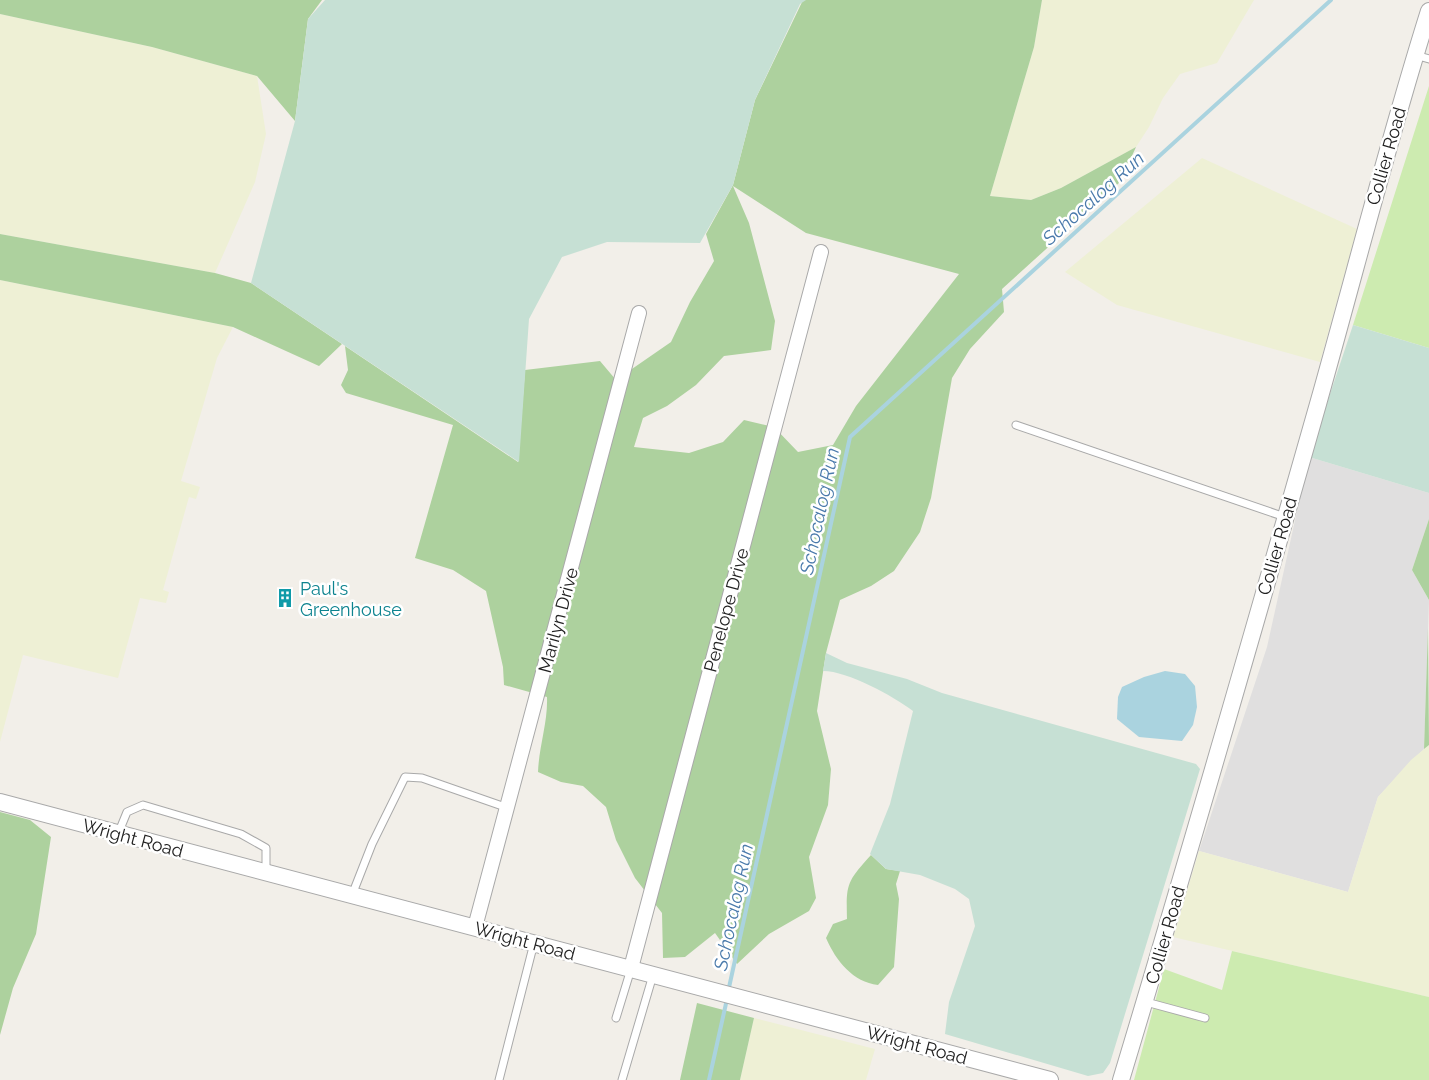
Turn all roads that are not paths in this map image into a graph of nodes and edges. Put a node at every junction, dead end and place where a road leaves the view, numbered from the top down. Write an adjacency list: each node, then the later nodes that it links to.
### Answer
1 (1429, 11): 2 (street, Collier Road)
2 (1422, 57): 6 (street, Collier Road)
3 (821, 252): 14 (street, Penelope Drive)
4 (639, 313): 8 (street, Marilyn Drive)
5 (1016, 425): 6 (lane)
6 (1285, 517): 16 (street, Collier Road)
7 (0, 802): 9 (street, Wright Road)
8 (508, 808): 11 (lane); 12 (street, Marilyn Drive)
9 (117, 834): 10 (street, Wright Road); 10 (lane)
10 (266, 873): 11 (street, Wright Road)
11 (352, 895): 12 (street, Wright Road)
12 (475, 927): 13 (street, Wright Road)
13 (535, 943): 14 (street, Wright Road); 19 (lane)
14 (631, 968): 15 (street, Wright Road); 17 (lane)
15 (653, 974): 20 (lane); 21 (street, Wright Road)
16 (1145, 1002): 18 (lane); 22 (street, Collier Road)
17 (616, 1018)
18 (1205, 1018)
19 (499, 1080)
20 (622, 1080)
21 (1050, 1080)
22 (1122, 1080)

